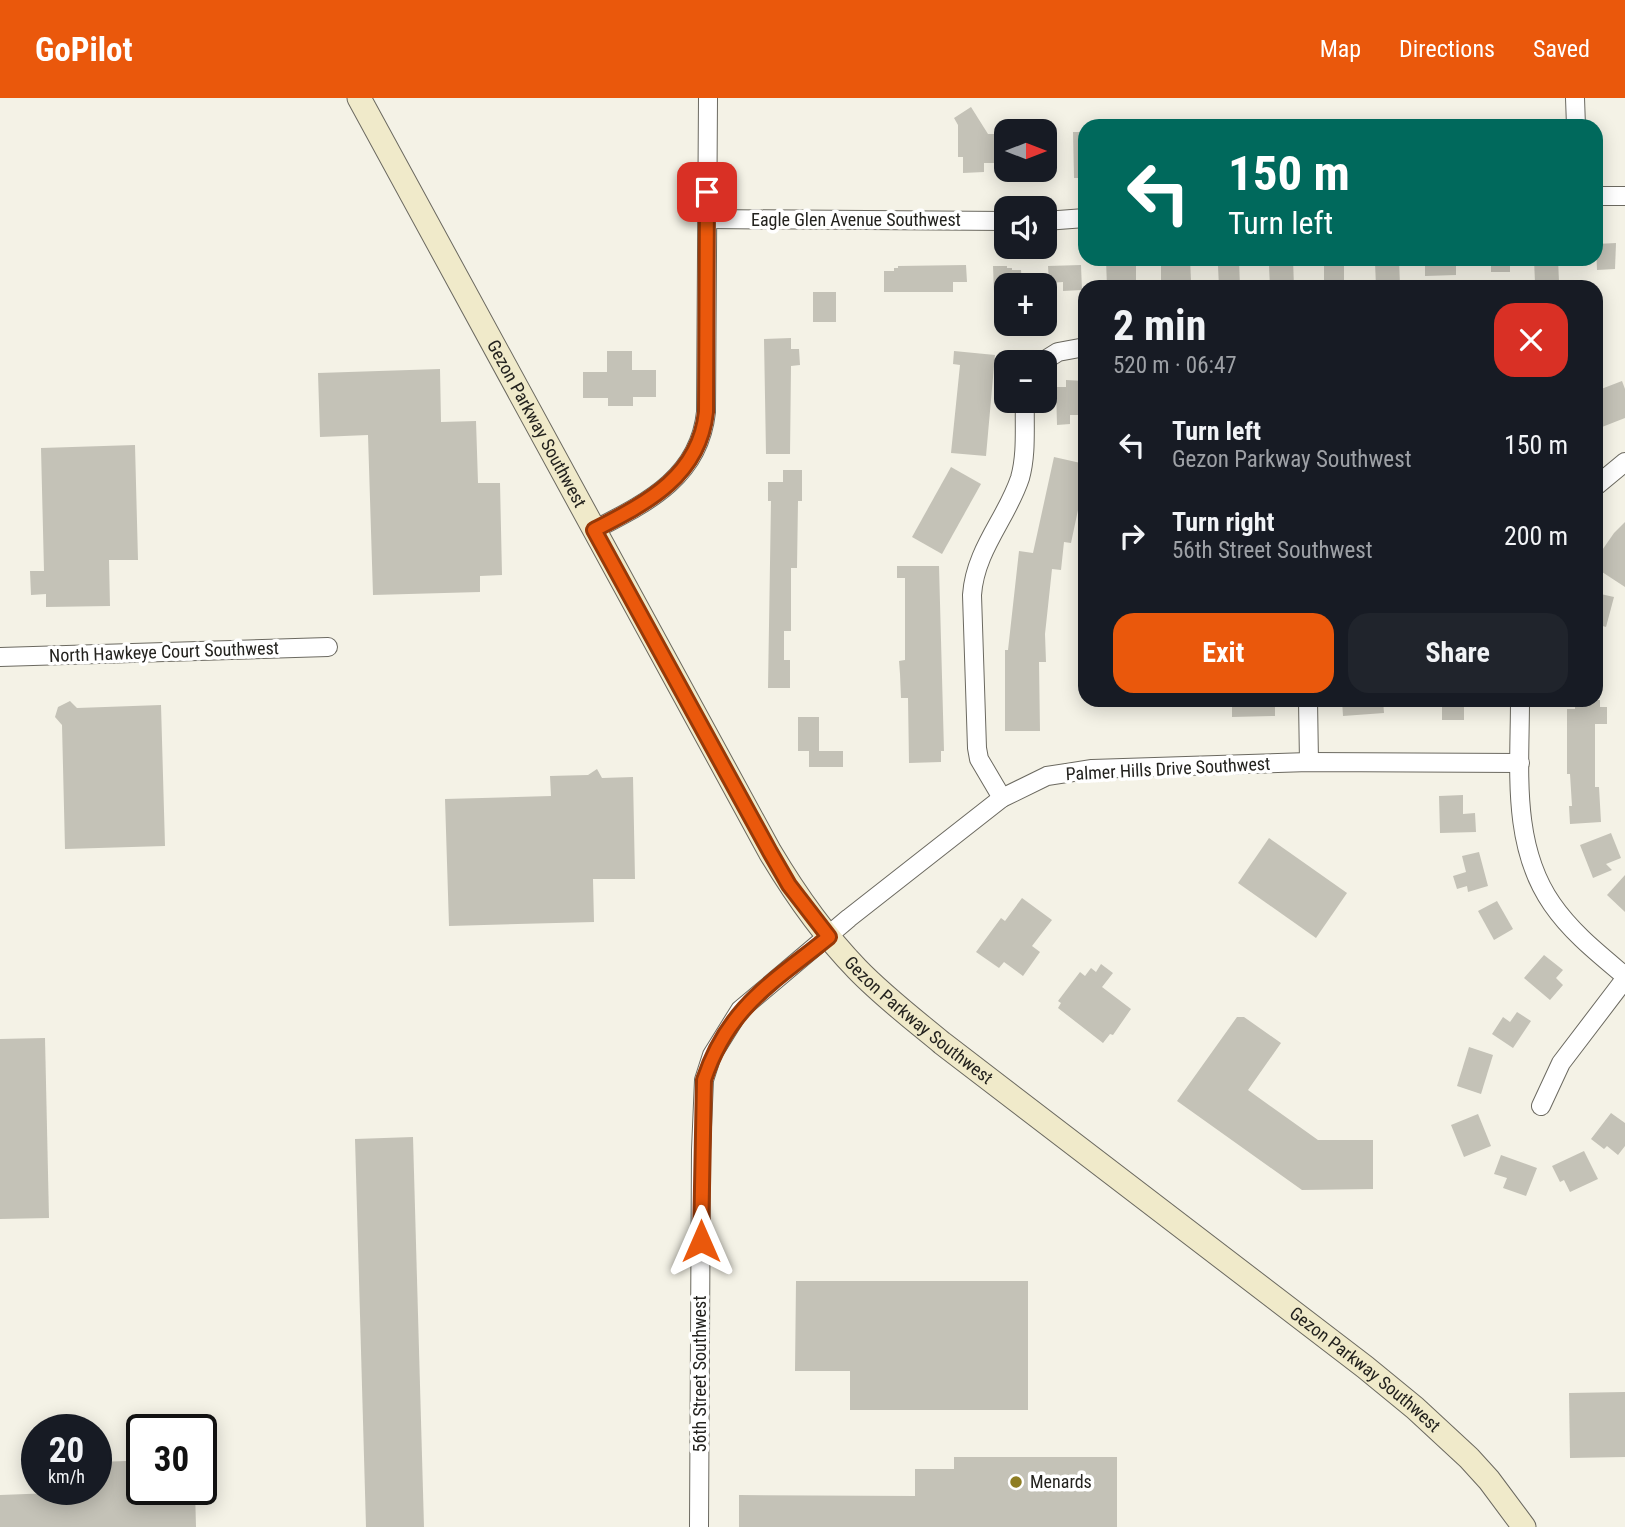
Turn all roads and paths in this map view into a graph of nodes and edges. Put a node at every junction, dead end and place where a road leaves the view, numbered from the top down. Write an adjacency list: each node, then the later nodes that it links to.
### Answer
1 (359, 98): 16 (main road, Gezon Parkway Southwest)
2 (708, 98): 7 (street)
3 (1575, 98): 4 (street)
4 (1576, 119)
5 (1603, 196): 6 (street)
6 (1625, 196)
7 (707, 219): 10 (street, Eagle Glen Avenue Southwest); 16 (street)
8 (1078, 219): 9 (street)
9 (1057, 220)
10 (994, 221)
11 (1078, 348): 12 (street)
12 (1057, 353)
13 (1025, 413): 23 (street)
14 (1625, 462): 15 (street)
15 (1603, 480)
16 (594, 530): 24 (main road, Gezon Parkway Southwest)
17 (328, 647): 18 (street, North Hawkeye Court Southwest)
18 (0, 657)
19 (1308, 707): 21 (street)
20 (1520, 707): 22 (street)
21 (1309, 762): 22 (street, Palmer Hills Drive Southwest); 23 (street, Palmer Hills Drive Southwest)
22 (1520, 763): 25 (street)
23 (1002, 798): 24 (street, Palmer Hills Drive Southwest)
24 (829, 937): 27 (street, 56th Street Southwest); 28 (main road, Gezon Parkway Southwest)
25 (1625, 978): 26 (street)
26 (1541, 1106)
27 (699, 1527)
28 (1524, 1527)

